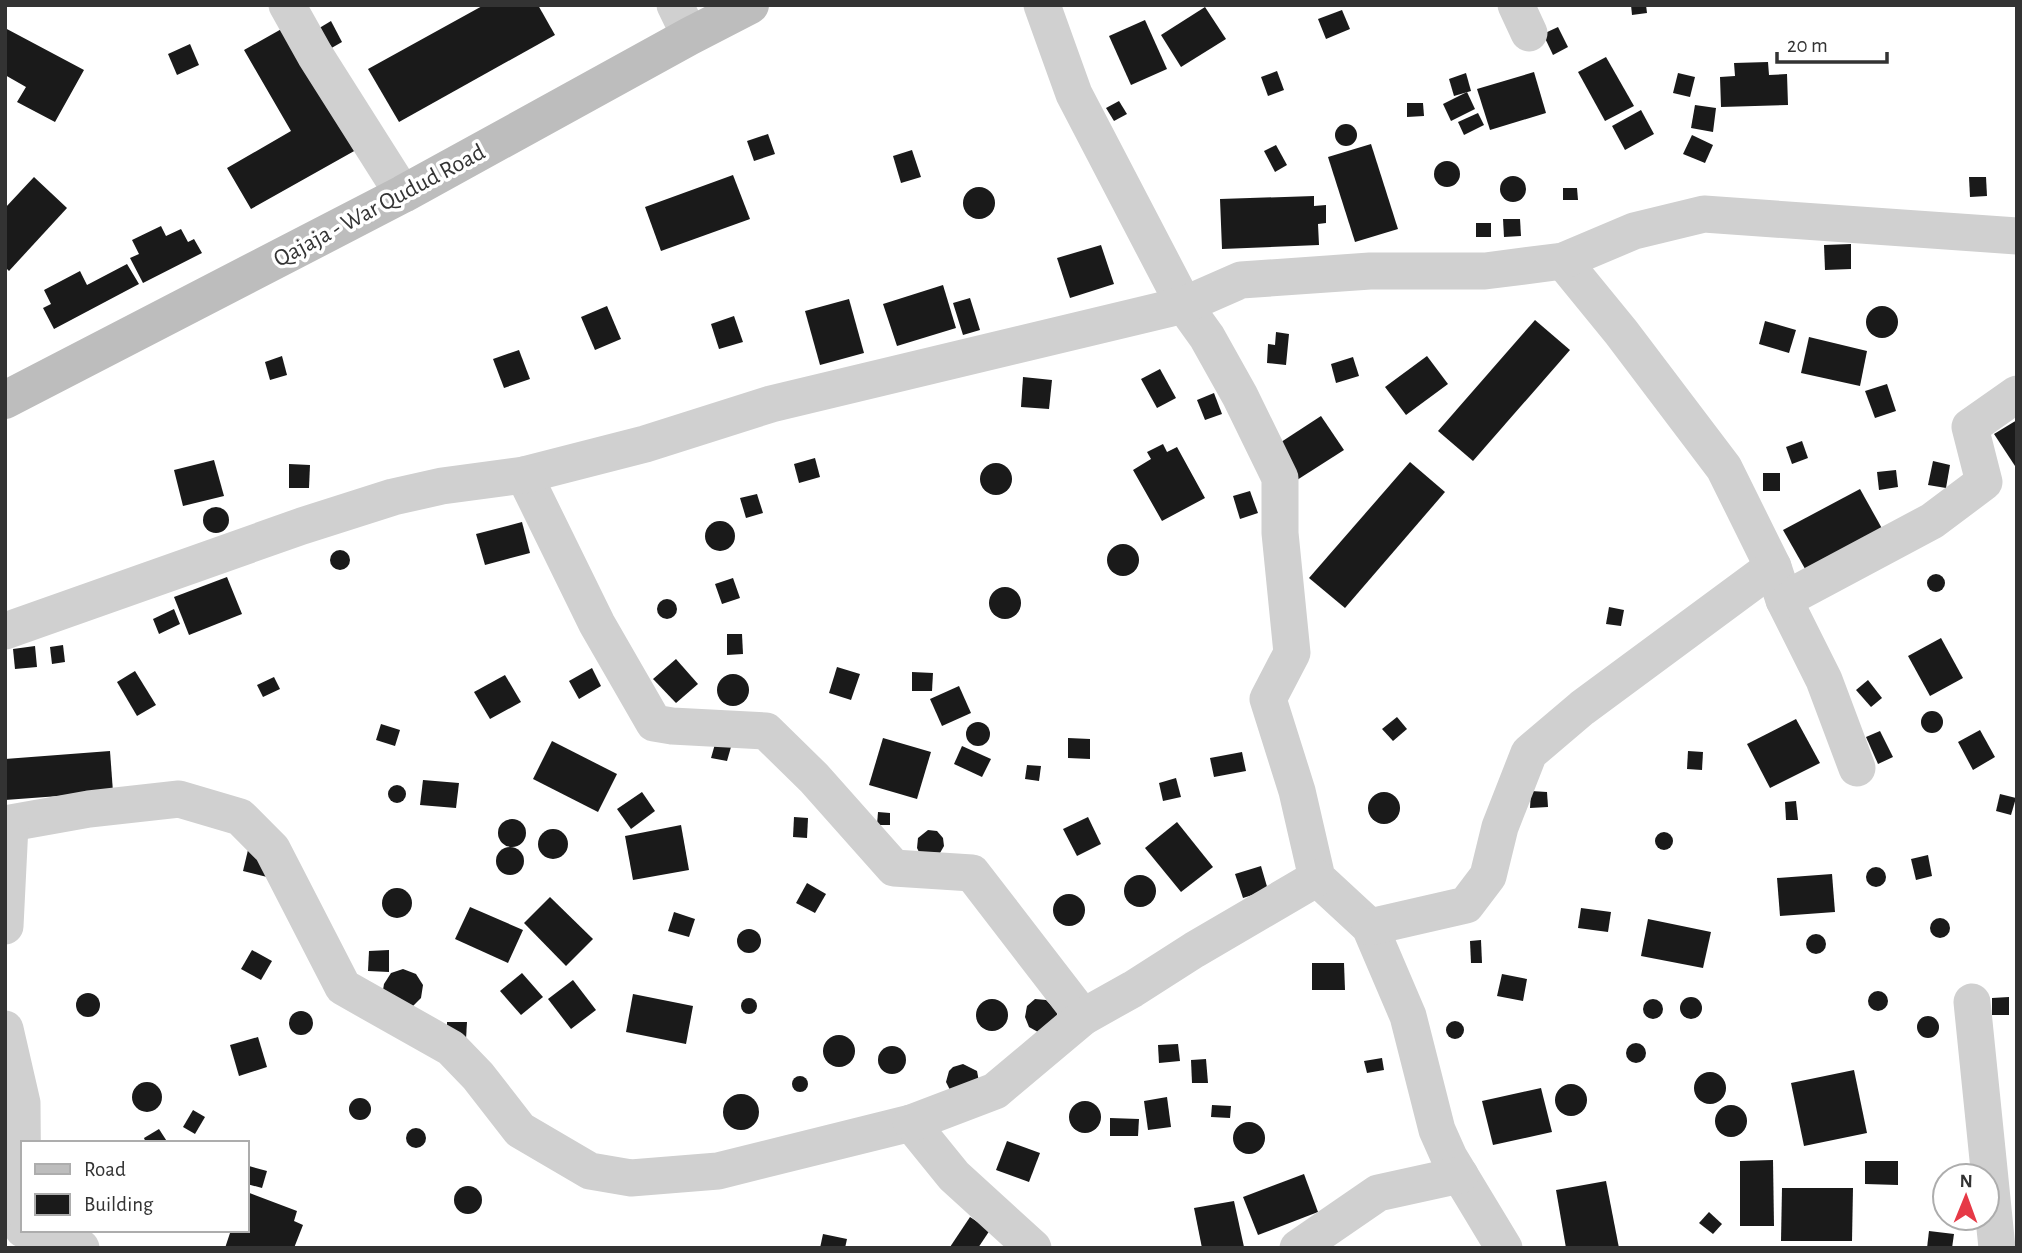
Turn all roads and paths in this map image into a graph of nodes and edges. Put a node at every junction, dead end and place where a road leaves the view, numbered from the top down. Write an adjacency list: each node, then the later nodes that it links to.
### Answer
1 (287, 5): 5 (street)
2 (750, 5): 4 (street, Qajaja - War Qudud Road)
3 (1042, 5): 8 (street)
4 (682, 20): 5 (street, Qajaja - War Qudud Road)
5 (403, 194): 10 (street, Qajaja - War Qudud Road)
6 (2017, 236): 7 (street)
7 (1563, 261): 8 (street); 12 (street)
8 (1184, 305): 11 (street); 16 (street)
9 (2017, 394): 12 (street)
10 (5, 400)
11 (524, 475): 13 (street); 20 (street)
12 (1778, 583): 14 (street); 18 (street)
13 (5, 631)
14 (1857, 768)
15 (8, 825): 17 (street); 22 (street)
16 (1317, 878): 18 (street); 20 (street)
17 (5, 926)
18 (1370, 927): 24 (street)
19 (1972, 1002): 30 (street)
20 (1083, 1017): 22 (street)
21 (5, 1029): 23 (street)
22 (911, 1123): 27 (street)
23 (22, 1141)
24 (1460, 1175): 28 (street); 29 (street)
25 (35, 1232): 26 (street)
26 (81, 1248)
27 (1033, 1248)
28 (1298, 1248)
29 (1504, 1248)
30 (1997, 1248)

